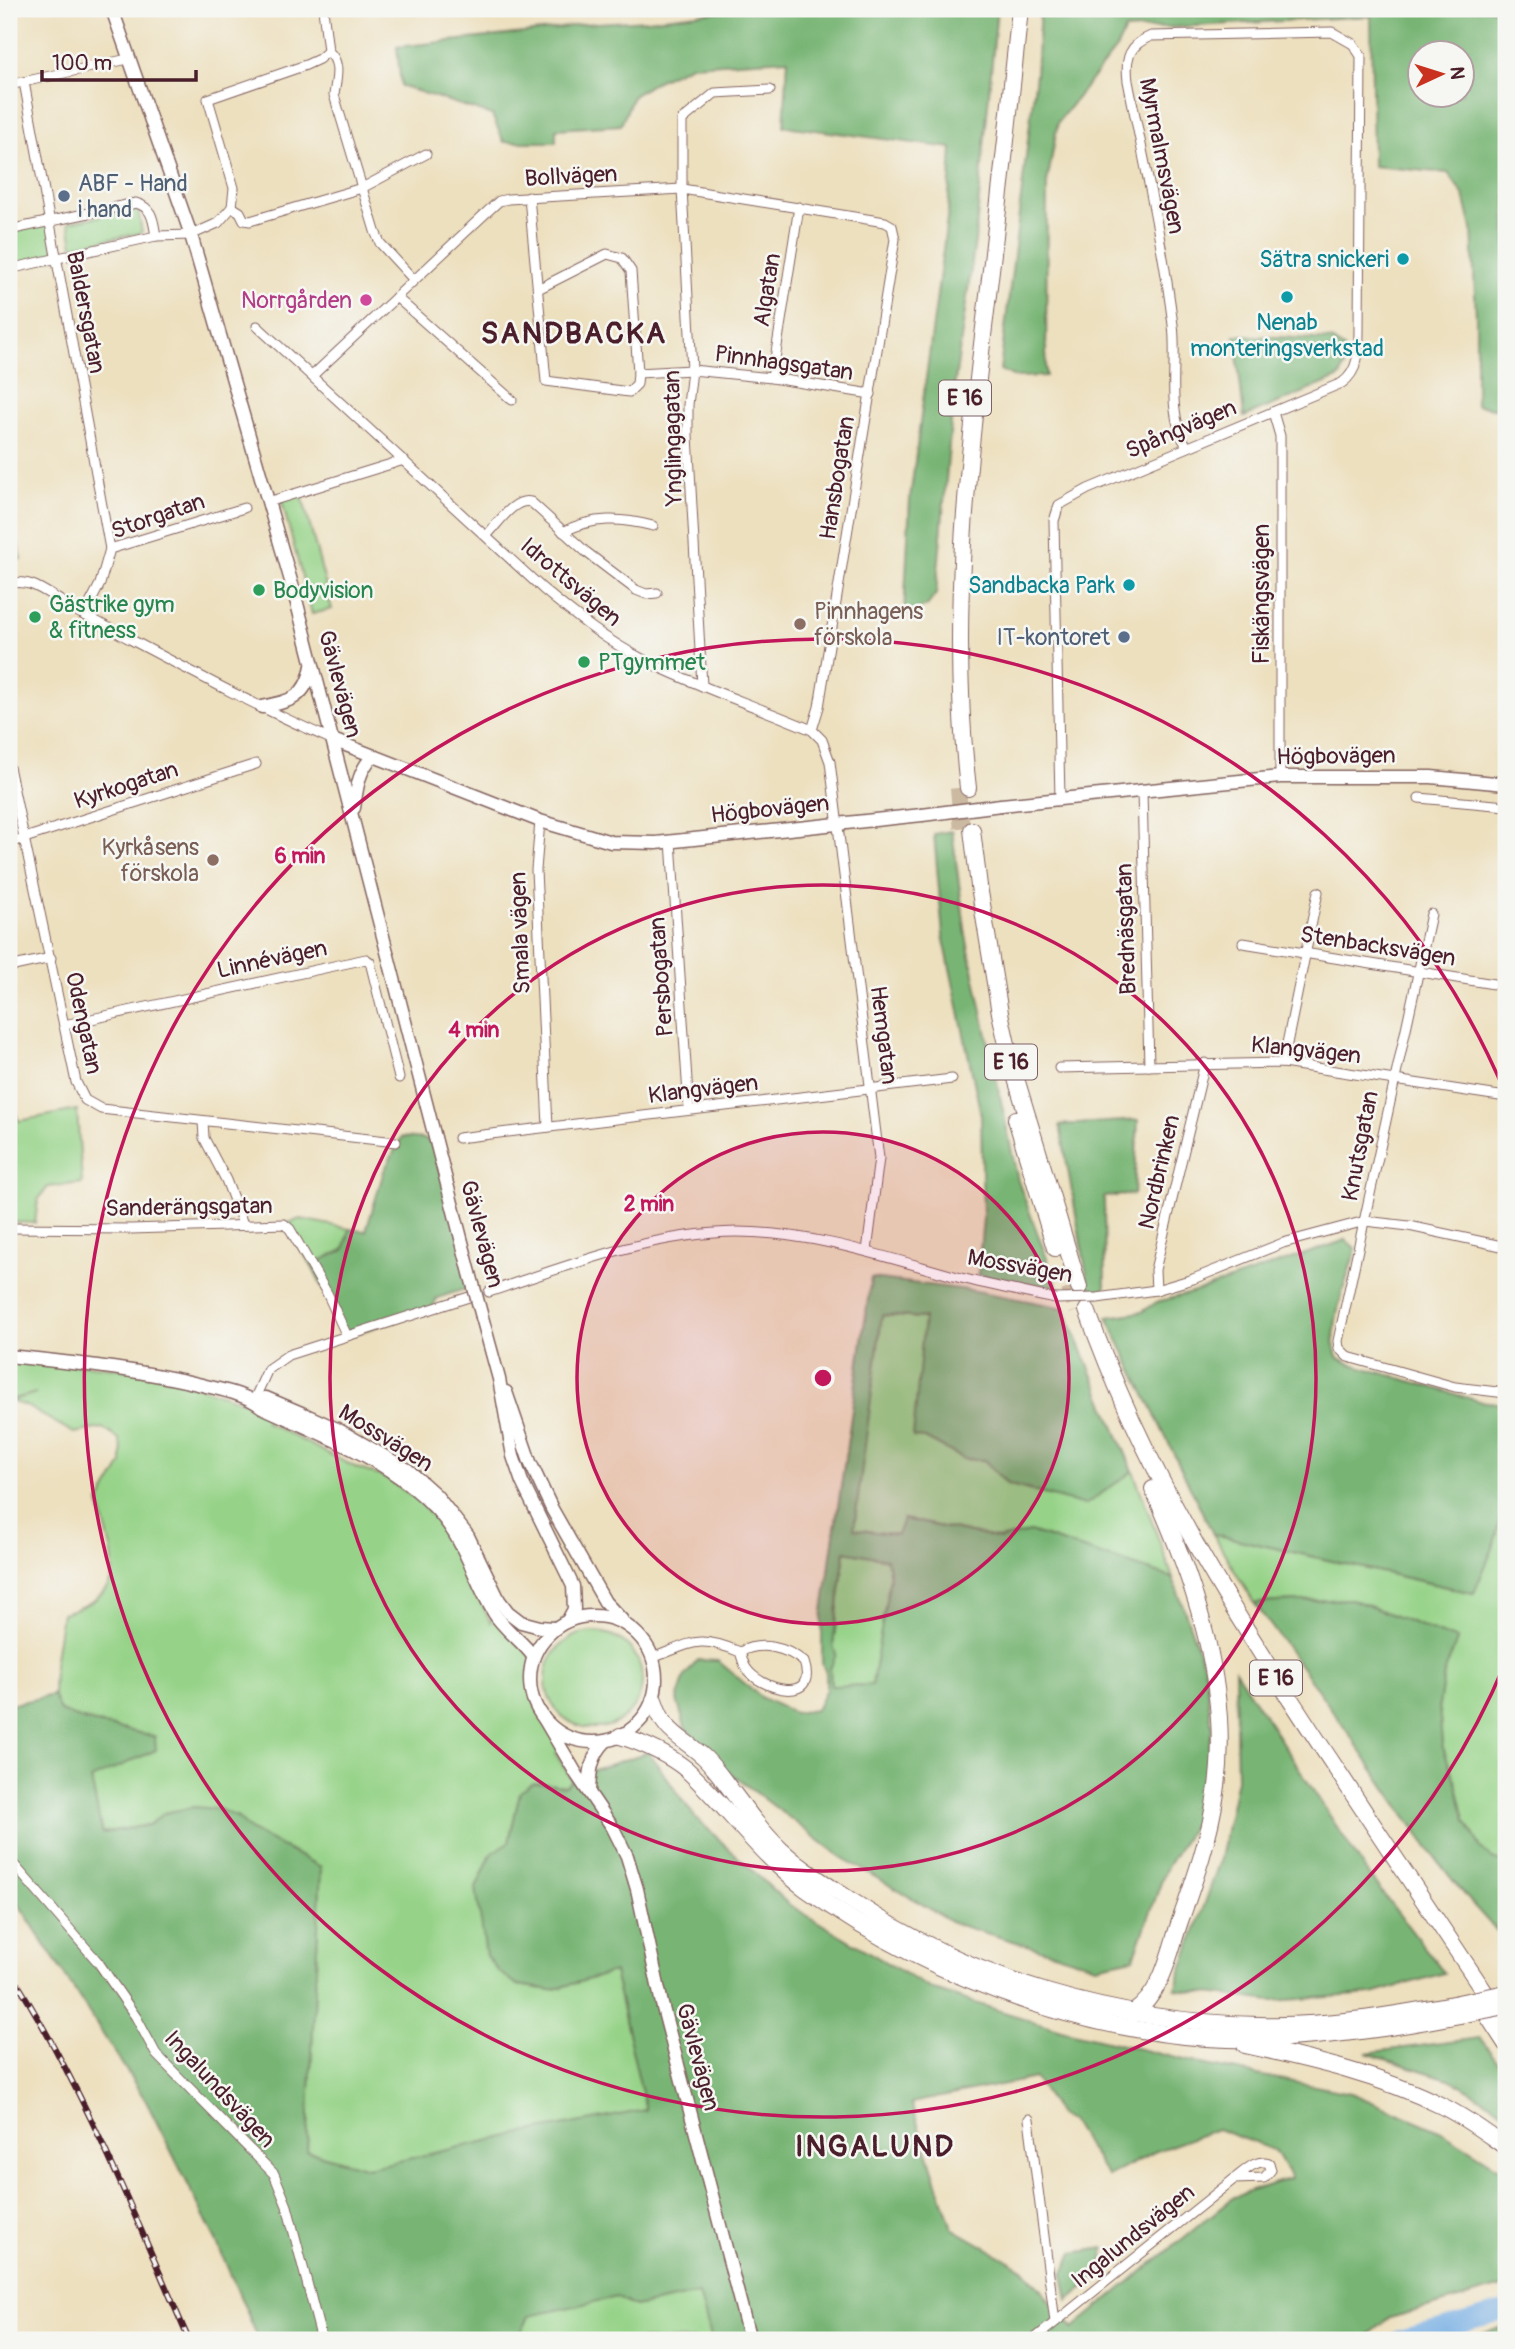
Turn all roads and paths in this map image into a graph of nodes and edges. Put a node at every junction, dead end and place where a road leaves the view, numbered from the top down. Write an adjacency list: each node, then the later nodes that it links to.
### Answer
1 (112, 9): 6 (main road, Gävlevägen)
2 (323, 9): 5 (street)
3 (1010, 9): 4 (highway, E 16)
4 (1020, 9)
5 (328, 51): 12 (street); 15 (street)
6 (128, 60): 7 (street); 20 (main road, Gävlevägen)
7 (24, 82): 8 (street); 17 (street, Baldersgatan)
8 (9, 85)
9 (770, 90): 13 (street, Ynglingagatan)
10 (1360, 117): 34 (street, Spångvägen); 35 (street, Myrmalmsvägen)
11 (426, 154): 12 (street)
12 (362, 188): 15 (street); 24 (street)
13 (682, 189): 14 (street, Bollvägen); 16 (street, Bollvägen); 28 (street, Ynglingagatan)
14 (529, 197): 24 (street, Bollvägen); 25 (street, Ynglingagatan)
15 (232, 207): 20 (street)
16 (799, 207): 19 (street, Bollvägen); 31 (street, Algatan)
17 (49, 221): 18 (street); 21 (street); 22 (street, Baldersgatan)
18 (9, 230)
19 (895, 231): 32 (street, Hansbogatan)
20 (191, 235): 21 (street); 37 (main road, Gävlevägen)
21 (156, 236): 22 (street)
22 (56, 258): 23 (street); 42 (street, Baldersgatan)
23 (9, 269)
24 (414, 280): 26 (street, Bollvägen)
25 (538, 289): 29 (street, Ynglingagatan); 29 (street, Ynglingagatan)
26 (396, 297): 30 (street, Bollvägen); 33 (street)
27 (257, 326): 30 (street, Idrottsvägen)
28 (692, 370): 29 (street, Pinnhagsgatan); 31 (street, Pinnhagsgatan); 47 (street, Ynglingagatan)
29 (638, 373)
30 (312, 376): 36 (street, Idrottsvägen)
31 (772, 378): 32 (street, Pinnhagsgatan)
32 (871, 394): 49 (street, Hansbogatan)
33 (512, 400)
34 (1273, 412): 35 (street, Spångvägen); 54 (street, Fiskängsvägen)
35 (1187, 447): 58 (street, Spångvägen)
36 (404, 460): 37 (street); 41 (street, Idrottsvägen)
37 (268, 502): 46 (main road, Gävlevägen)
38 (244, 508): 42 (street, Storgatan)
39 (653, 526): 40 (street, Idrottsvägen)
40 (563, 532): 41 (street, Idrottsvägen); 44 (street, Idrottsvägen)
41 (486, 536): 47 (street, Idrottsvägen)
42 (110, 549): 45 (street, Storgatan)
43 (9, 583): 45 (street)
44 (657, 593)
45 (84, 615): 48 (street, Högbovägen)
46 (313, 662): 48 (main road); 50 (main road, Gävlevägen)
47 (702, 686): 49 (street, Idrottsvägen)
48 (262, 707): 50 (street, Högbovägen)
49 (812, 730): 62 (street)
50 (333, 740): 51 (main road, Högbovägen); 60 (main road, Gävlevägen)
51 (372, 757): 60 (main road); 61 (main road, Högbovägen)
52 (256, 764): 64 (street, Kyrkogatan)
53 (9, 766): 64 (street, Odengatan)
54 (1280, 777): 55 (main road, Högbovägen); 56 (main road, Högbovägen)
55 (1506, 784)
56 (1142, 791): 58 (main road, Högbovägen); 78 (street, Brednäsgatan)
57 (1419, 798): 59 (street)
58 (1060, 800): 62 (main road, Högbovägen, bridge)
59 (1506, 806)
60 (353, 816): 102 (main road, Gävlevägen, bridge)
61 (540, 821): 65 (main road, Högbovägen); 87 (street, Smala vägen)
62 (838, 824): 65 (main road, Högbovägen); 83 (street, Hemgatan)
63 (967, 831): 95 (highway, E 16)
64 (24, 838): 66 (street, Kyrkogatan); 71 (street, Odengatan)
65 (671, 841): 85 (street, Persbogatan)
66 (9, 843)
67 (1318, 892): 70 (street)
68 (1431, 914): 73 (street, Knutsgatan)
69 (1243, 943): 70 (street, Stenbacksvägen)
70 (1304, 954): 73 (street, Stenbacksvägen); 77 (street)
71 (51, 958): 72 (street); 75 (street, Odengatan)
72 (9, 967)
73 (1418, 972): 74 (street, Stenbacksvägen); 82 (street, Knutsgatan)
74 (1506, 986)
75 (64, 1024): 80 (street, Linnévägen); 86 (street, Odengatan)
76 (1205, 1063): 77 (street, Klangvägen); 78 (street, Klangvägen); 96 (street, Nordbrinken)
77 (1283, 1063): 82 (street, Klangvägen)
78 (1149, 1066): 79 (street, Klangvägen)
79 (1059, 1068)
80 (399, 1078)
81 (953, 1079): 83 (street, Klangvägen)
82 (1394, 1079): 84 (street, Klangvägen); 90 (street, Knutsgatan)
83 (871, 1087): 85 (street, Klangvägen); 94 (street, Hemgatan)
84 (1506, 1097)
85 (689, 1110): 87 (street, Klangvägen)
86 (203, 1121): 89 (street, Odengatan); 91 (street)
87 (548, 1127): 88 (street, Klangvägen)
88 (458, 1138)
89 (396, 1142)
90 (1365, 1221): 93 (street); 96 (street, Mossvägen); 103 (street)
91 (243, 1224): 92 (street, Sanderängsgatan); 100 (street, Sanderängsgatan)
92 (9, 1228)
93 (1506, 1247)
94 (866, 1251): 97 (street, Mossvägen); 99 (street, Mossvägen, bridge)
95 (1074, 1287)
96 (1156, 1290): 99 (street, Mossvägen)
97 (489, 1292)
98 (469, 1297): 100 (street)
99 (1087, 1306): 105 (highway, E 16); 122 (highway, E 16)
100 (347, 1336): 104 (street)
101 (9, 1356): 104 (main road, Mossvägen)
102 (499, 1379): 107 (main road, Gävlevägen); 108 (main road, Gävlevägen)
103 (1506, 1393)
104 (254, 1400): 106 (main road, Mossvägen)
105 (1160, 1504): 121 (highway); 124 (highway, E 16)
106 (480, 1570): 109 (main road, Mossvägen); 111 (main road, Mossvägen)
107 (568, 1620): 108 (main road); 109 (main road)
108 (625, 1624): 112 (main road)
109 (554, 1628): 111 (main road)
110 (740, 1652): 110 (street); 112 (street)
111 (533, 1656): 114 (main road)
112 (652, 1658): 113 (main road)
113 (654, 1700): 115 (main road); 121 (highway)
114 (540, 1713): 115 (main road); 116 (main road, Gävlevägen)
115 (613, 1738): 116 (main road); 123 (highway)
116 (590, 1791): 130 (main road, Gävlevägen)
117 (9, 1858): 129 (street, Ingalundsvägen)
118 (1506, 1993): 120 (highway, bridge)
119 (1506, 2006): 120 (highway, bridge)
120 (1457, 2010): 121 (highway); 123 (highway)
121 (1133, 2013)
122 (1506, 2024)
123 (1209, 2037): 126 (highway)
124 (1506, 2044)
125 (1028, 2119): 128 (street, Ingalundsvägen)
126 (1506, 2147)
127 (1234, 2179): 128 (street, Ingalundsvägen)
128 (1055, 2322): 131 (street, Ingalundsvägen)
129 (322, 2340)
130 (750, 2340)
131 (1033, 2340)

